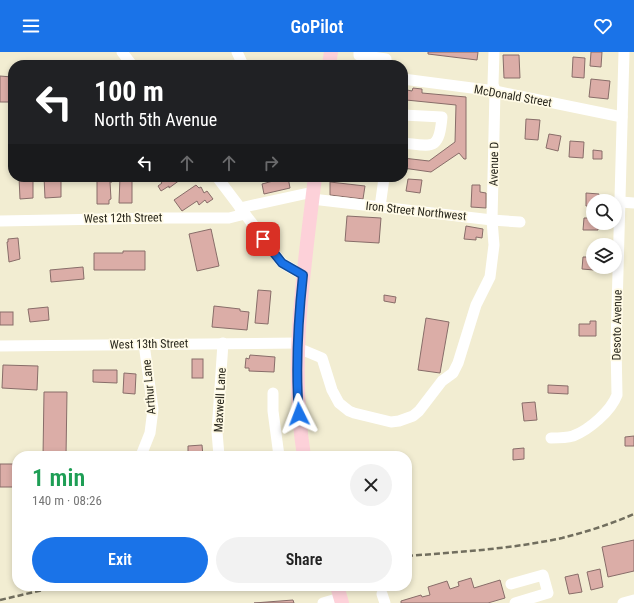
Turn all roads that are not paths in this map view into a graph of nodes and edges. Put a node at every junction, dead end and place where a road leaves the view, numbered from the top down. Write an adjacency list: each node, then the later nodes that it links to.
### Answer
1 (122, 52): 6 (street)
2 (359, 52): 5 (street)
3 (494, 52): 8 (street, Avenue D)
4 (624, 52): 10 (street, Desoto Avenue)
5 (386, 59)
6 (128, 60)
7 (408, 80): 8 (street, McDonald Street)
8 (496, 91): 10 (street, McDonald Street); 21 (street, Avenue D)
9 (408, 115): 11 (street)
10 (622, 117): 15 (street, Desoto Avenue)
11 (408, 144)
12 (220, 182): 20 (street)
13 (314, 182): 16 (main road)
14 (383, 182): 19 (street)
15 (621, 194)
16 (313, 195): 19 (street, Iron Street Northwest); 20 (street, Iron Street Northwest); 25 (main road)
17 (622, 202): 18 (street)
18 (634, 203)
19 (380, 207): 21 (street, Iron Street Northwest)
20 (242, 211): 22 (street, West 12th Street); 25 (street)
21 (492, 220): 23 (street, Iron Street Northwest); 29 (street, Avenue D)
22 (0, 221)
23 (520, 222)
24 (620, 230): 31 (street, Desoto Avenue)
25 (303, 275): 29 (main road)
26 (222, 343): 27 (street, West 13th Street); 29 (street, West 13th Street); 33 (street, Maxwell Lane)
27 (144, 344): 28 (street, West 13th Street); 32 (street, Arthur Lane)
28 (0, 346)
29 (298, 346): 35 (main road)
30 (273, 393): 34 (street)
31 (551, 438)
32 (143, 451)
33 (219, 451)
34 (278, 451)
35 (303, 451)
36 (511, 584): 40 (street)
37 (340, 596): 39 (street)
38 (634, 600): 41 (street)
39 (323, 603)
40 (517, 603)
41 (622, 603)

